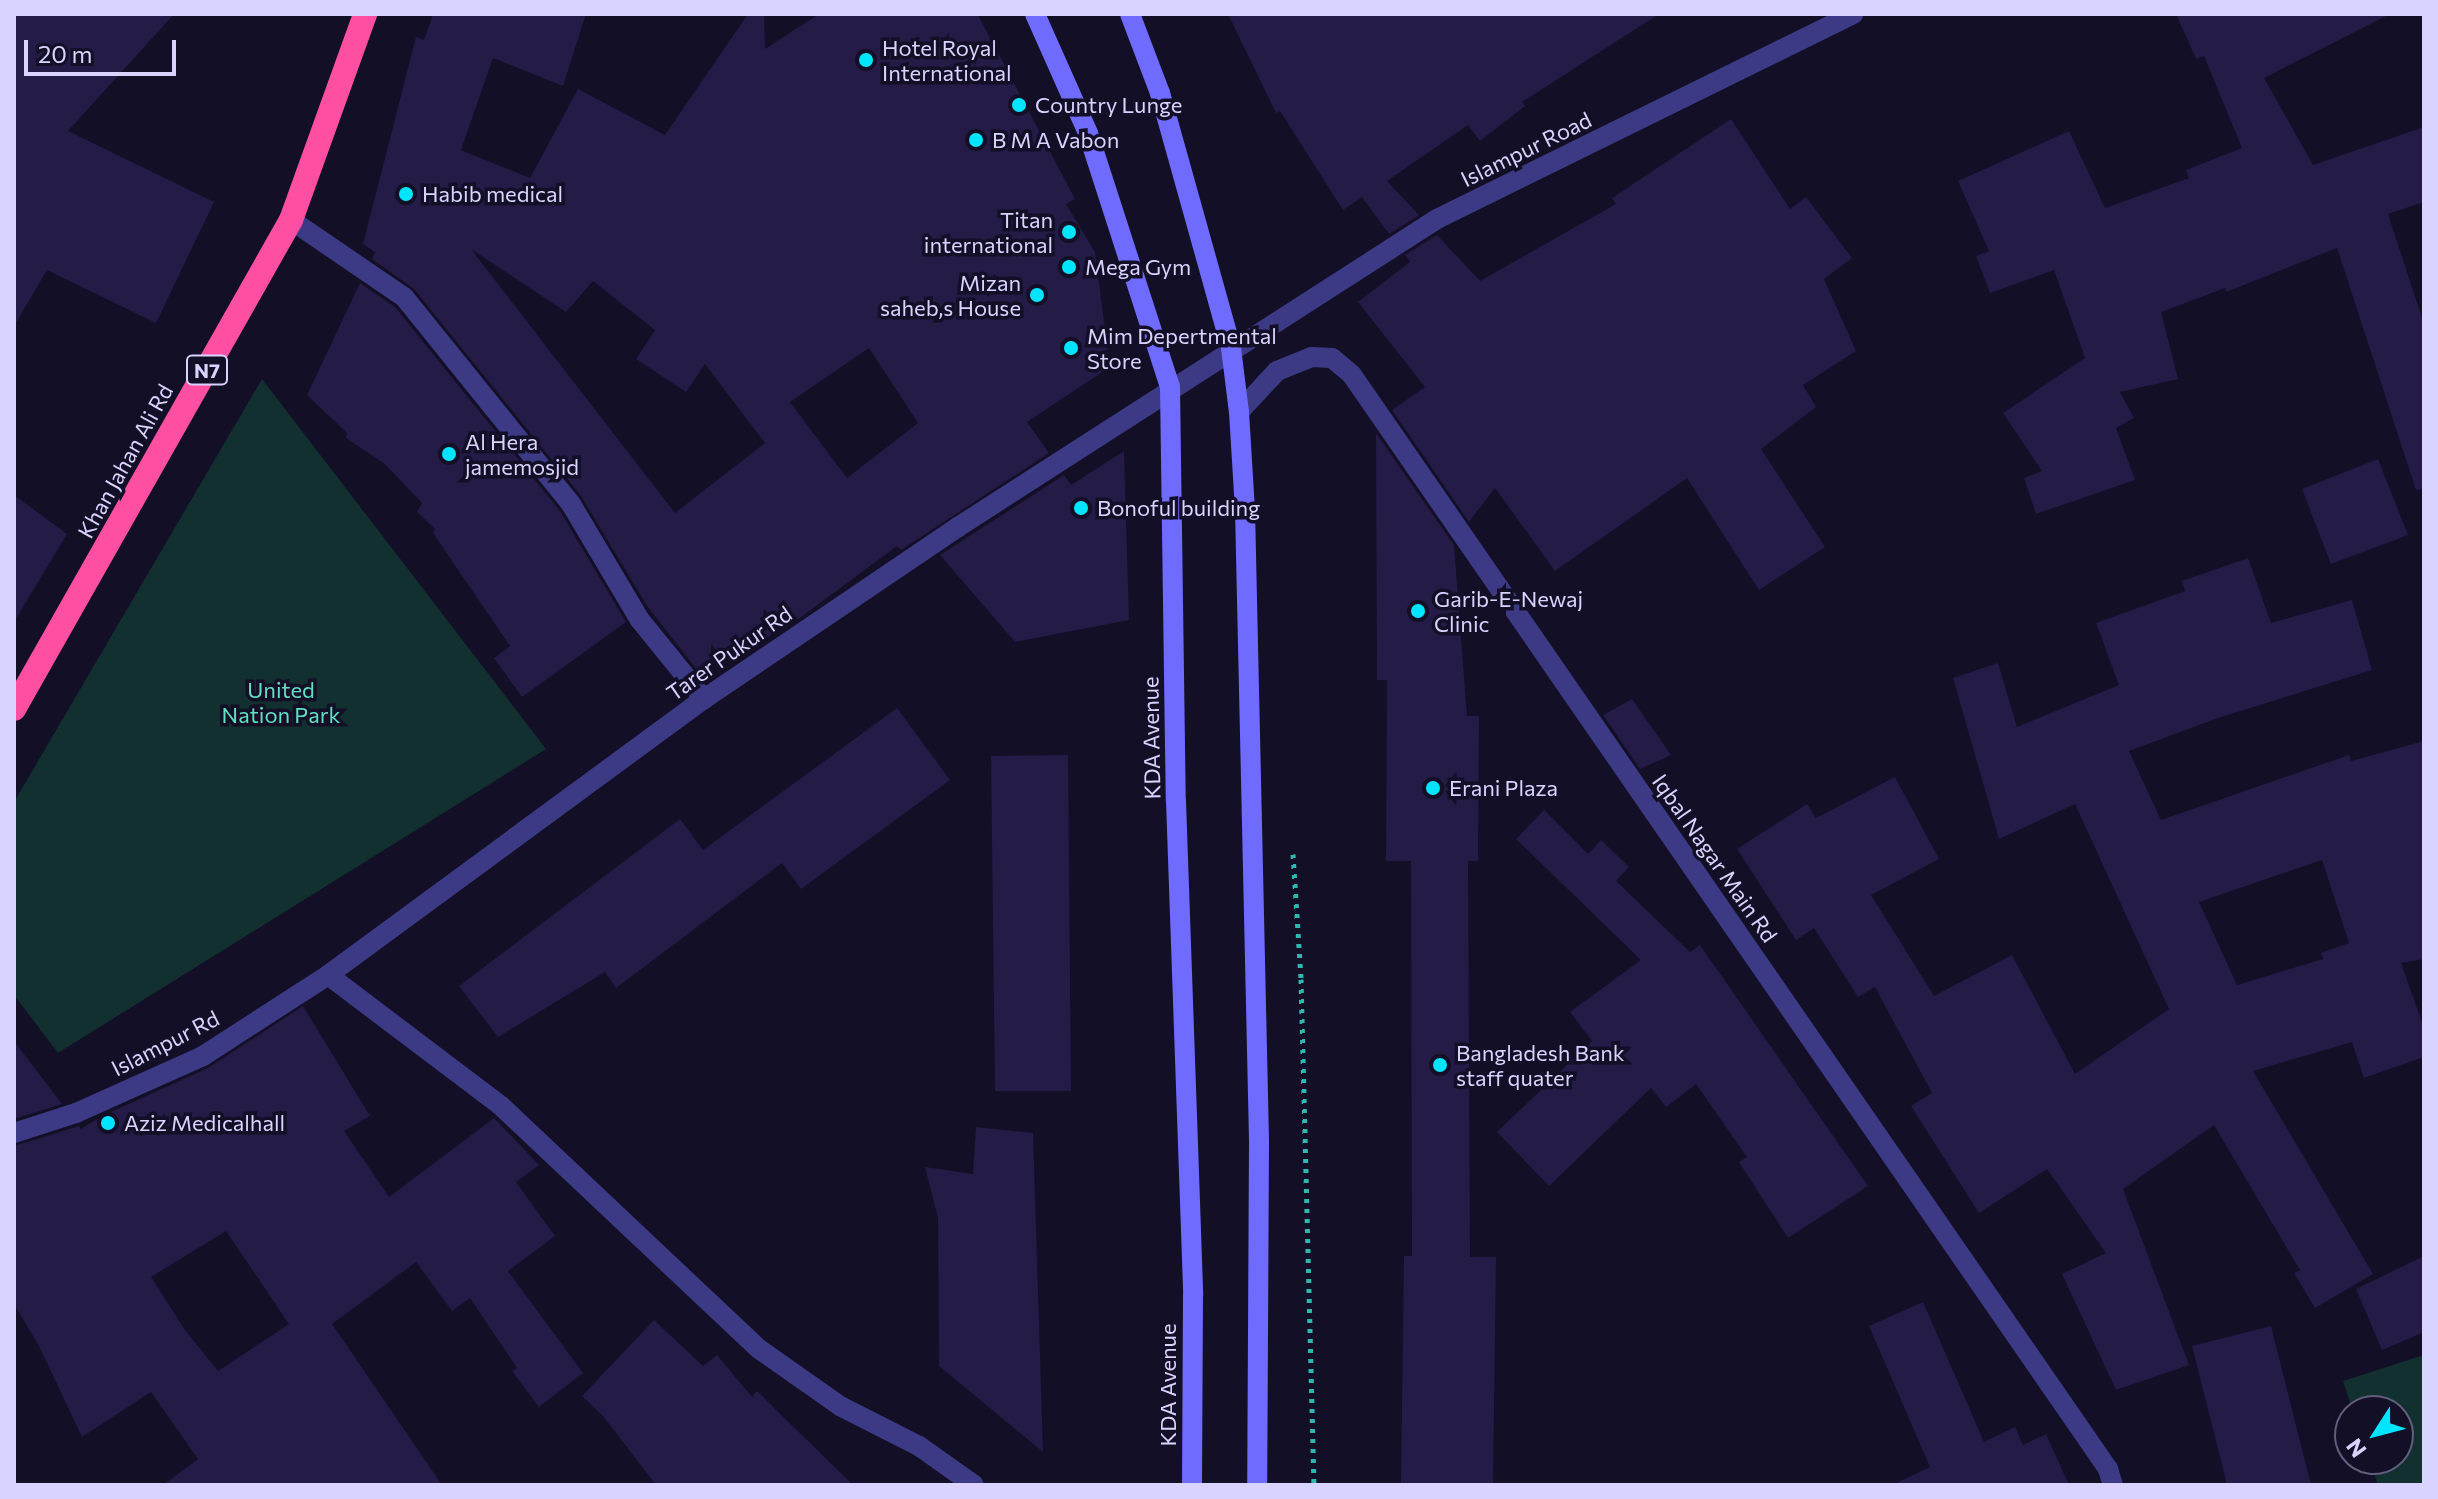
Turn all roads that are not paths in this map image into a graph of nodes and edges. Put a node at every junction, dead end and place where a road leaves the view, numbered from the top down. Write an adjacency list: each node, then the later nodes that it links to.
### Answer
1 (365, 14): 5 (highway, Khan Jahan Ali Rd / N7)
2 (1035, 14): 7 (main road, KDA Avenue)
3 (1130, 14): 6 (main road)
4 (1853, 14): 6 (street, Islampur Road)
5 (291, 220): 9 (street); 10 (highway, Khan Jahan Ali Rd / N7)
6 (1231, 348): 7 (street, Islampur Road); 8 (main road)
7 (1170, 387): 9 (street, Tarer Pukur Rd); 14 (main road, KDA Avenue)
8 (1239, 412): 15 (main road); 16 (street, Iqbal Nagar Main Rd)
9 (704, 699): 11 (street, Tarer Pukur Rd)
10 (14, 709)
11 (328, 975): 12 (street, Islampur Rd); 13 (street)
12 (14, 1133)
13 (974, 1485)
14 (1192, 1485)
15 (1257, 1485)
16 (2113, 1485)

